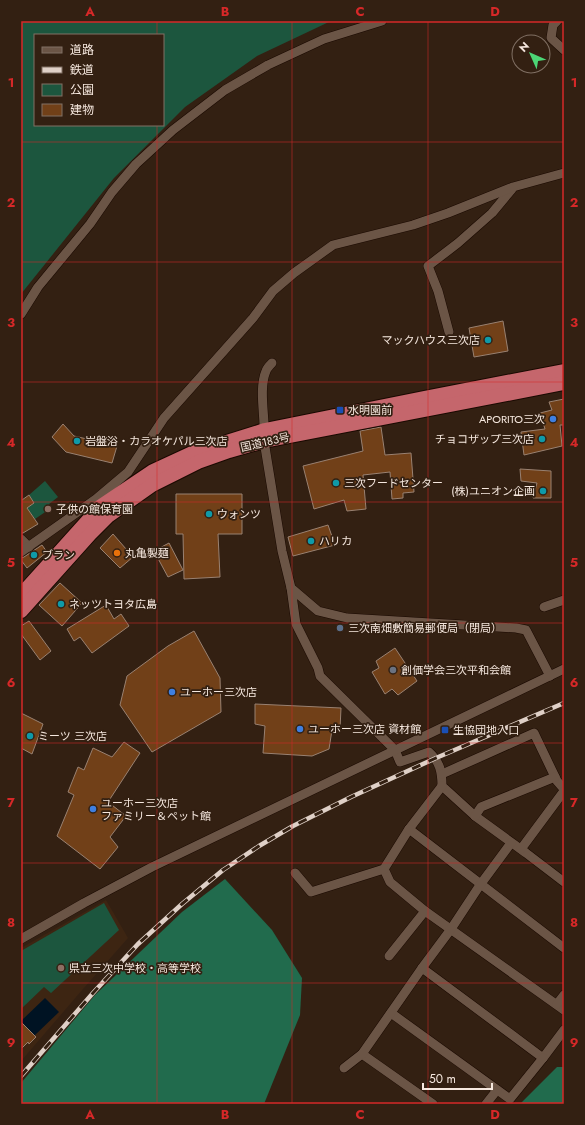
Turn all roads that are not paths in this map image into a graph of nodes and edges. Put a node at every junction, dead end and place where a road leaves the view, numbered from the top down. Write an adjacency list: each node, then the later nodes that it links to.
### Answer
1 (382, 21): 6 (street)
2 (557, 21): 3 (street)
3 (564, 50)
4 (564, 173): 5 (street)
5 (513, 187): 7 (street); 12 (street)
6 (21, 314)
7 (449, 332)
8 (272, 363): 11 (street)
9 (564, 371): 11 (highway, 国道183号)
10 (564, 383): 11 (highway, 国道183号)
11 (265, 436): 12 (highway, 国道183号); 15 (street)
12 (102, 507): 14 (street); 16 (highway, 国道183号); 19 (highway, 国道183号)
13 (21, 539): 14 (street)
14 (25, 549)
15 (291, 588): 21 (street); 22 (street)
16 (21, 595)
17 (564, 602): 18 (street)
18 (544, 607)
19 (21, 611)
20 (564, 669): 21 (street)
21 (550, 676): 22 (street)
22 (395, 750): 23 (street); 37 (street)
23 (442, 774): 24 (street); 25 (street)
24 (555, 777): 26 (street); 27 (street)
25 (442, 786): 27 (street); 28 (street)
26 (564, 790): 30 (street)
27 (475, 816): 29 (street)
28 (409, 829): 31 (street); 34 (street)
29 (511, 843): 30 (street); 34 (street)
30 (520, 849): 33 (street)
31 (384, 870): 32 (street); 35 (street)
32 (295, 873)
33 (562, 878)
34 (480, 884): 36 (street); 38 (street)
35 (425, 910): 36 (street); 39 (street)
36 (451, 929): 40 (street); 42 (street)
37 (21, 939)
38 (564, 948)
39 (389, 956)
40 (422, 968): 43 (street); 46 (street)
41 (564, 995): 42 (street)
42 (560, 1007)
43 (391, 1013): 45 (street); 48 (street)
44 (564, 1030): 46 (street)
45 (362, 1054): 47 (street); 49 (street)
46 (543, 1058): 48 (street)
47 (344, 1068)
48 (497, 1090): 50 (street)
49 (433, 1104)
50 (486, 1104)

